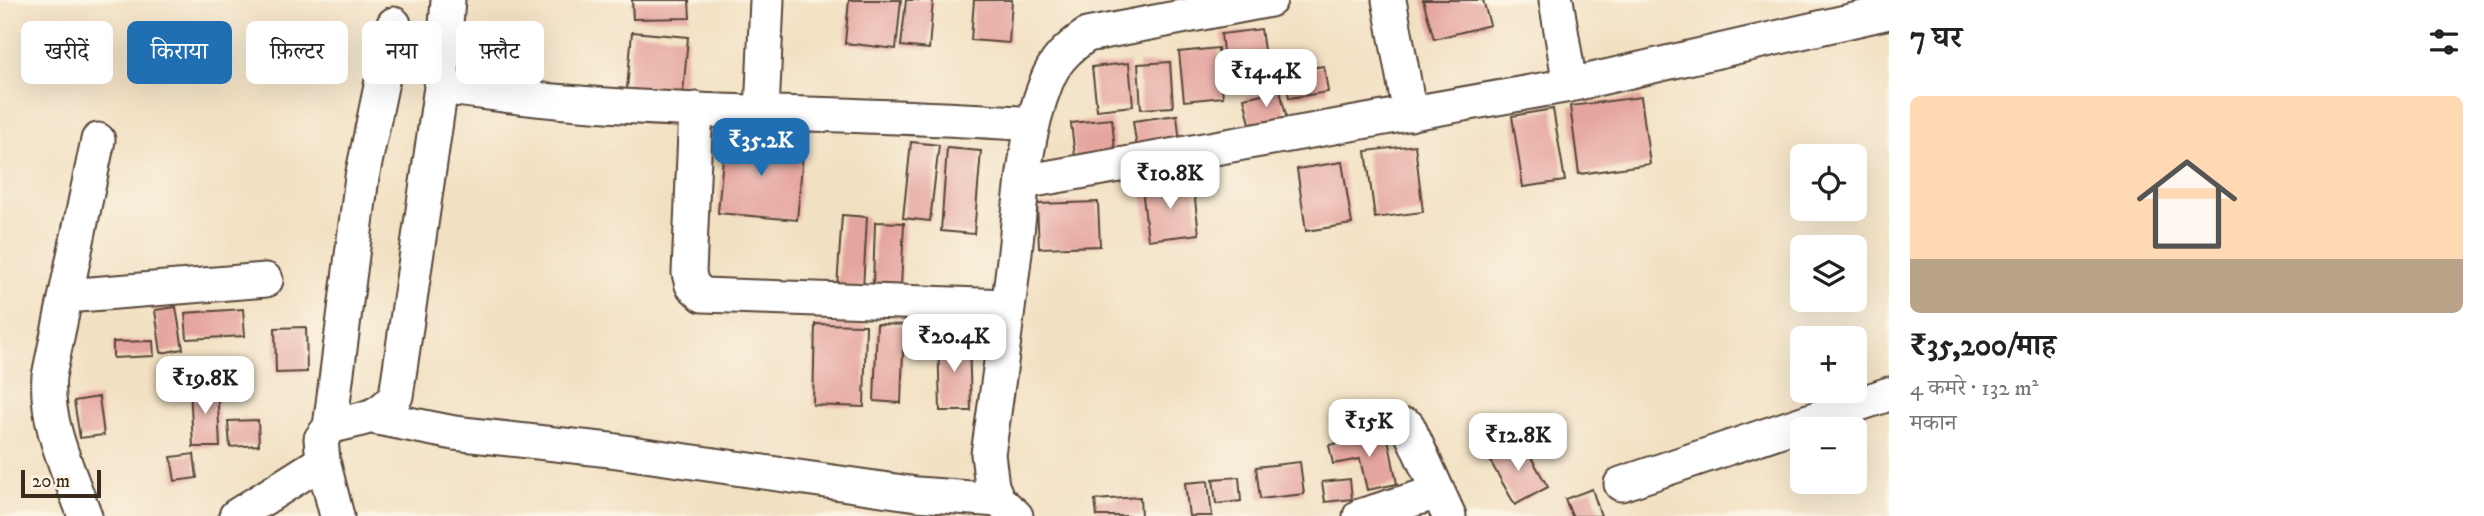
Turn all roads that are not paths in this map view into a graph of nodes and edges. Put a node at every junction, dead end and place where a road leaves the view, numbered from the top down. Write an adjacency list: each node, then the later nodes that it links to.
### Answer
1 (448, 0): 9 (street)
2 (767, 0): 11 (street)
3 (1270, 0): 13 (street)
4 (1390, 0): 12 (street)
5 (1556, 0): 8 (street)
6 (1889, 12): 8 (street)
7 (381, 84): 22 (street)
8 (1570, 85): 12 (street)
9 (440, 88): 10 (street); 20 (street)
10 (696, 109): 11 (street); 18 (street)
11 (762, 113): 13 (street)
12 (1410, 114): 15 (street)
13 (1033, 124): 15 (street)
14 (98, 140): 17 (street)
15 (1023, 182): 18 (street)
16 (266, 280): 17 (street)
17 (65, 296): 28 (street)
18 (1008, 306): 27 (street)
19 (1889, 394): 24 (street)
20 (373, 417): 22 (street); 25 (street)
21 (1408, 426): 26 (street)
22 (330, 427): 23 (street)
23 (323, 461): 29 (street); 30 (street)
24 (1620, 484)
25 (917, 494): 27 (street); 31 (street)
26 (1444, 504): 32 (street)
27 (1007, 508)
28 (85, 516)
29 (236, 516)
30 (337, 516)
31 (882, 516)
32 (1360, 516)

